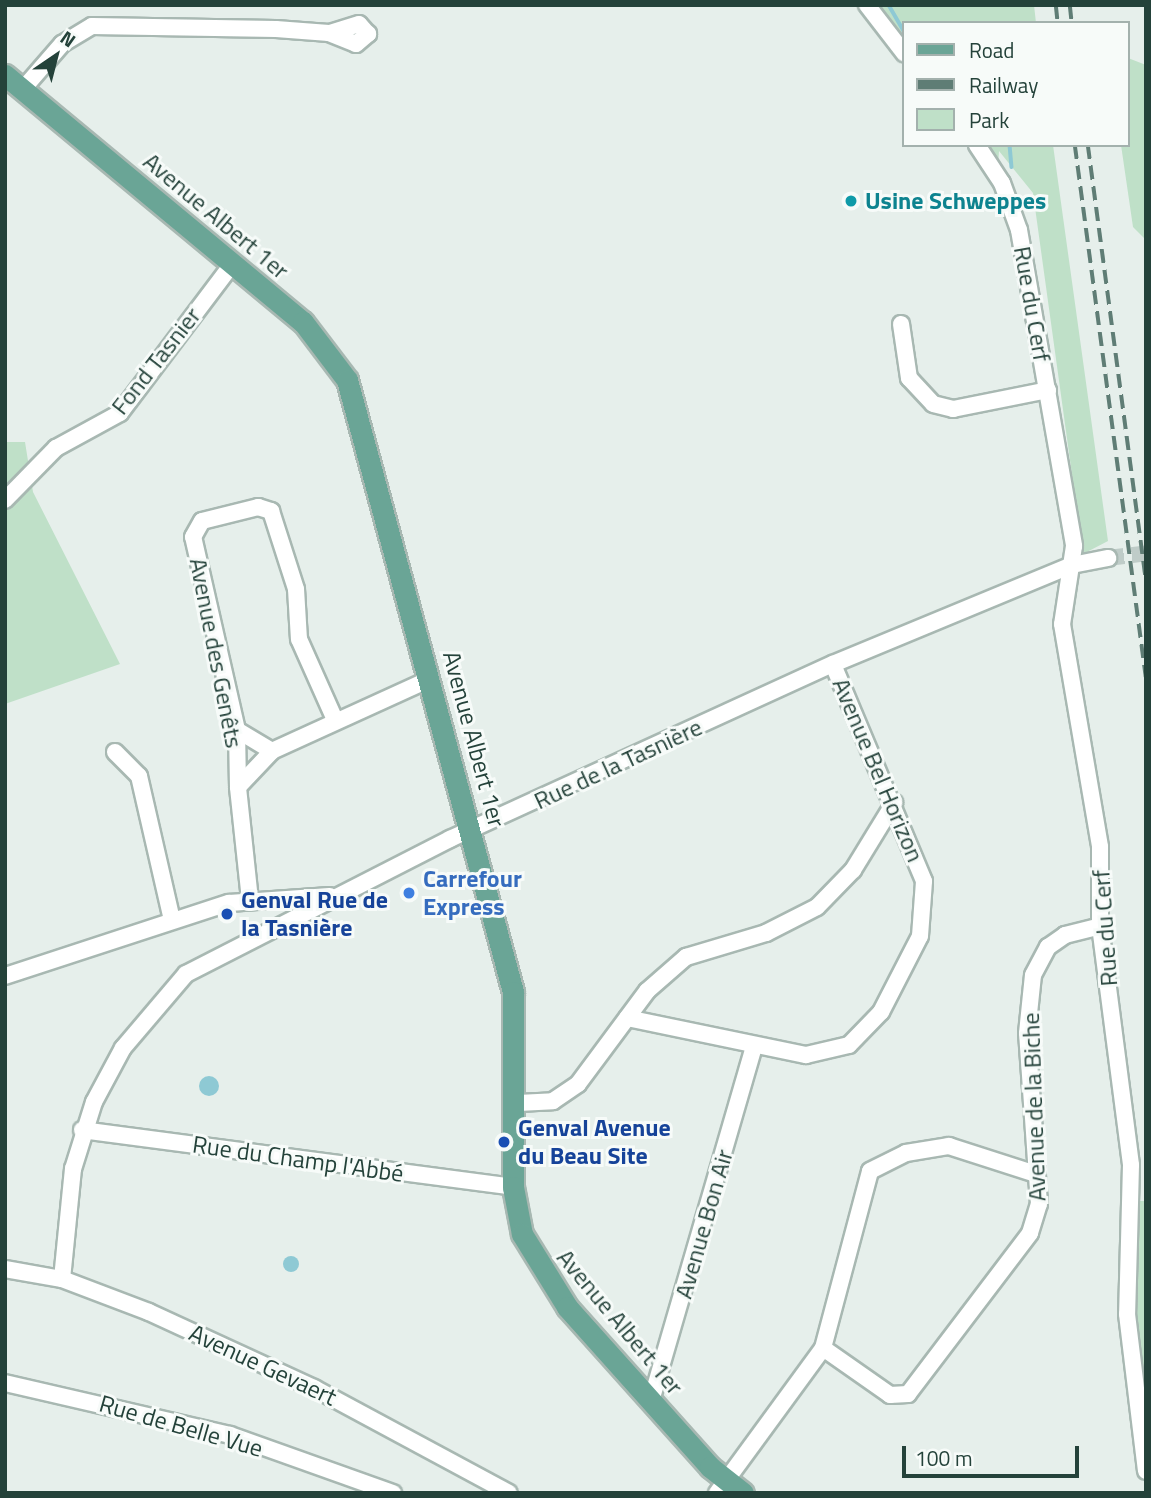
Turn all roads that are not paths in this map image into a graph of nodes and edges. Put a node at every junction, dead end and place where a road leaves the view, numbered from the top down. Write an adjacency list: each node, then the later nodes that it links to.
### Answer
1 (867, 5): 3 (street)
2 (329, 33): 5 (street)
3 (902, 51)
4 (5, 75): 5 (main road, Avenue Albert 1er)
5 (23, 89): 7 (main road, Avenue Albert 1er)
6 (978, 147): 9 (street, Rue du Cerf)
7 (233, 263): 10 (street, Fond Tasnier); 16 (main road, Avenue Albert 1er)
8 (901, 324): 9 (street, Rue du Cerf)
9 (1048, 390): 12 (street, Rue du Cerf)
10 (5, 500)
11 (1108, 558): 12 (street, Rue de la Tasnière)
12 (1072, 565): 13 (street, Rue de la Tasnière); 14 (street, Rue du Cerf)
13 (1024, 585): 14 (street); 15 (street, Rue de la Tasnière)
14 (1062, 595): 27 (street, Rue du Cerf)
15 (834, 664): 22 (street, Avenue Bel Horizon); 23 (street, Rue de la Tasnière)
16 (430, 678): 17 (street); 23 (main road, Avenue Albert 1er)
17 (335, 720): 18 (street, Avenue des Genêts); 20 (street)
18 (237, 730): 20 (street); 21 (street, Avenue des Genêts)
19 (115, 751): 26 (street)
20 (272, 751): 21 (street)
21 (238, 787): 25 (street, Avenue des Genêts)
22 (894, 803): 29 (street); 30 (street, Avenue Bel Horizon)
23 (472, 831): 24 (street, Rue de la Tasnière); 31 (main road, Avenue Albert 1er)
24 (332, 896): 25 (street); 32 (street, Rue de la Tasnière)
25 (250, 900): 26 (street)
26 (172, 920): 28 (street)
27 (1101, 926): 33 (street, Avenue de la Biche); 40 (street, Rue du Cerf)
28 (5, 976)
29 (627, 1018): 30 (street, Avenue Bel Horizon); 31 (street)
30 (754, 1046): 39 (street, Avenue Bon Air)
31 (518, 1103): 34 (main road, Avenue Albert 1er)
32 (82, 1130): 34 (street, Rue du Champ l'Abbé); 36 (street, Rue de la Tasnière)
33 (1036, 1174): 37 (street); 37 (street, Avenue de la Biche)
34 (513, 1187): 39 (main road, Avenue Albert 1er)
35 (5, 1269): 36 (street, Avenue Gevaert)
36 (62, 1279): 42 (street, Avenue Gevaert)
37 (822, 1348): 41 (street)
38 (5, 1383): 43 (street, Rue de Belle Vue)
39 (651, 1401): 41 (main road, Avenue Albert 1er)
40 (1146, 1471)
41 (728, 1489)
42 (505, 1491): 44 (street)
43 (393, 1493)
44 (482, 1493)

